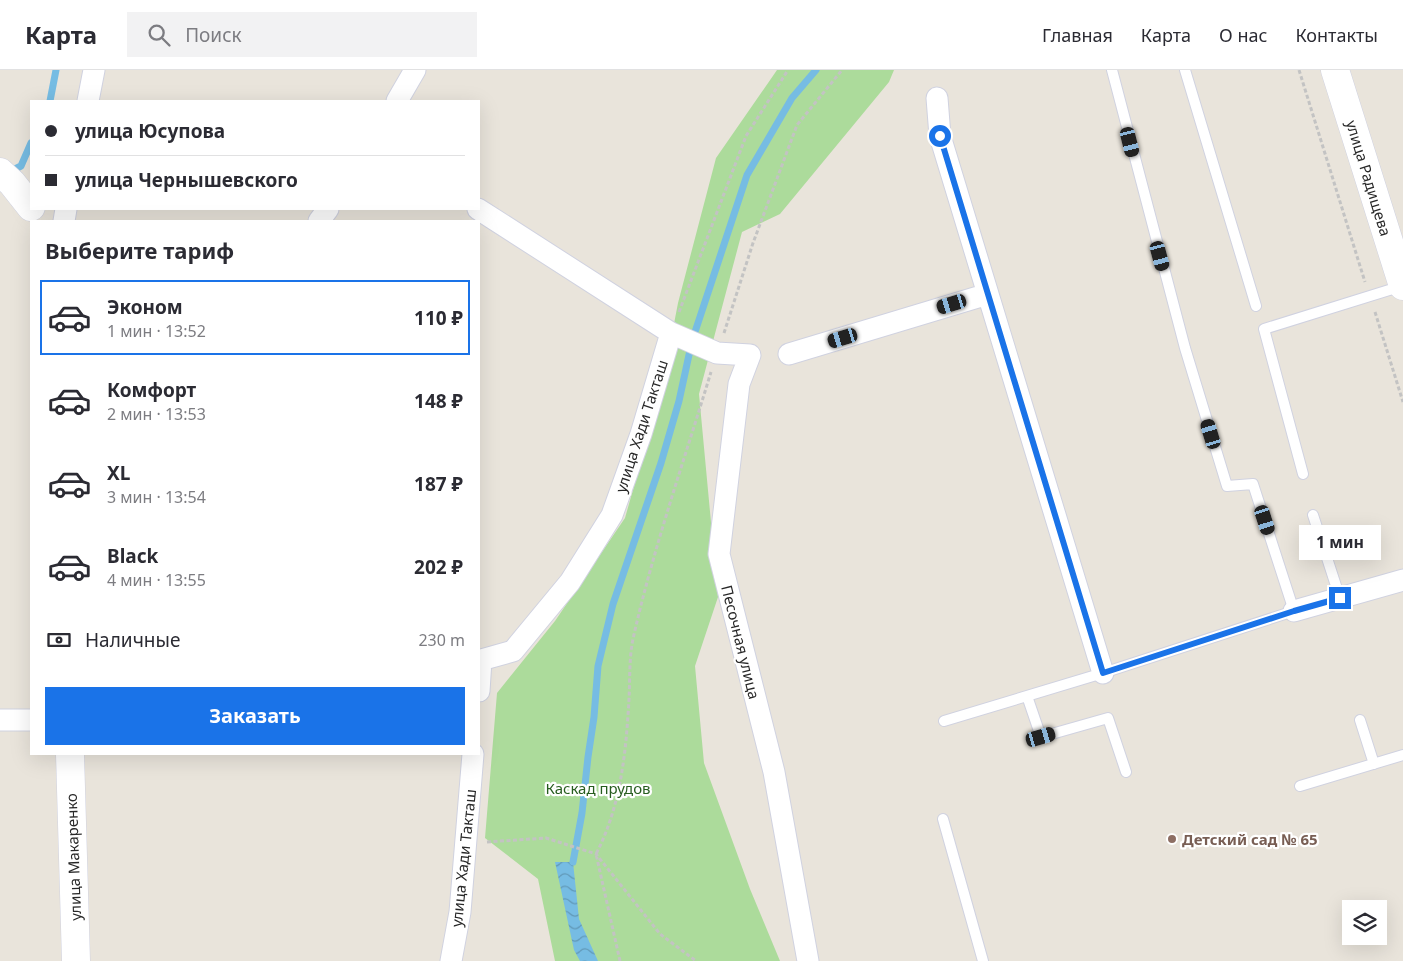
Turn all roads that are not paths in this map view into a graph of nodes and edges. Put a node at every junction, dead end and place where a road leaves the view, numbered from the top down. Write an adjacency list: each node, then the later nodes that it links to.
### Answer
1 (94, 70): 7 (street)
2 (415, 70): 8 (street)
3 (1112, 70): 23 (lane)
4 (1185, 70): 16 (lane)
5 (1335, 70): 14 (street, улица Радищева)
6 (937, 98): 15 (street)
7 (88, 100)
8 (398, 100)
9 (6, 178): 10 (street)
10 (30, 206)
11 (34, 210): 13 (street)
12 (480, 210): 17 (street)
13 (41, 220)
14 (1403, 286): 19 (lane)
15 (988, 294): 18 (street); 25 (street)
16 (1256, 306)
17 (671, 333): 24 (street, улица Хади Такташ); 40 (street, Песочная улица)
18 (789, 354)
19 (1303, 474)
20 (1313, 515): 22 (lane)
21 (1403, 580): 22 (street)
22 (1340, 598): 23 (street)
23 (1294, 611): 25 (lane)
24 (480, 657)
25 (1103, 673): 26 (lane)
26 (1027, 696): 30 (lane); 35 (lane)
27 (0, 720): 28 (street)
28 (30, 720)
29 (1360, 720): 34 (lane)
30 (944, 722)
31 (70, 755): 38 (street, улица Макаренко)
32 (474, 755): 39 (street, улица Хади Такташ)
33 (1403, 755): 34 (lane)
34 (1374, 764): 36 (lane)
35 (1126, 772)
36 (1300, 786)
37 (943, 819): 41 (lane)
38 (76, 961)
39 (451, 961)
40 (808, 961)
41 (983, 961)

